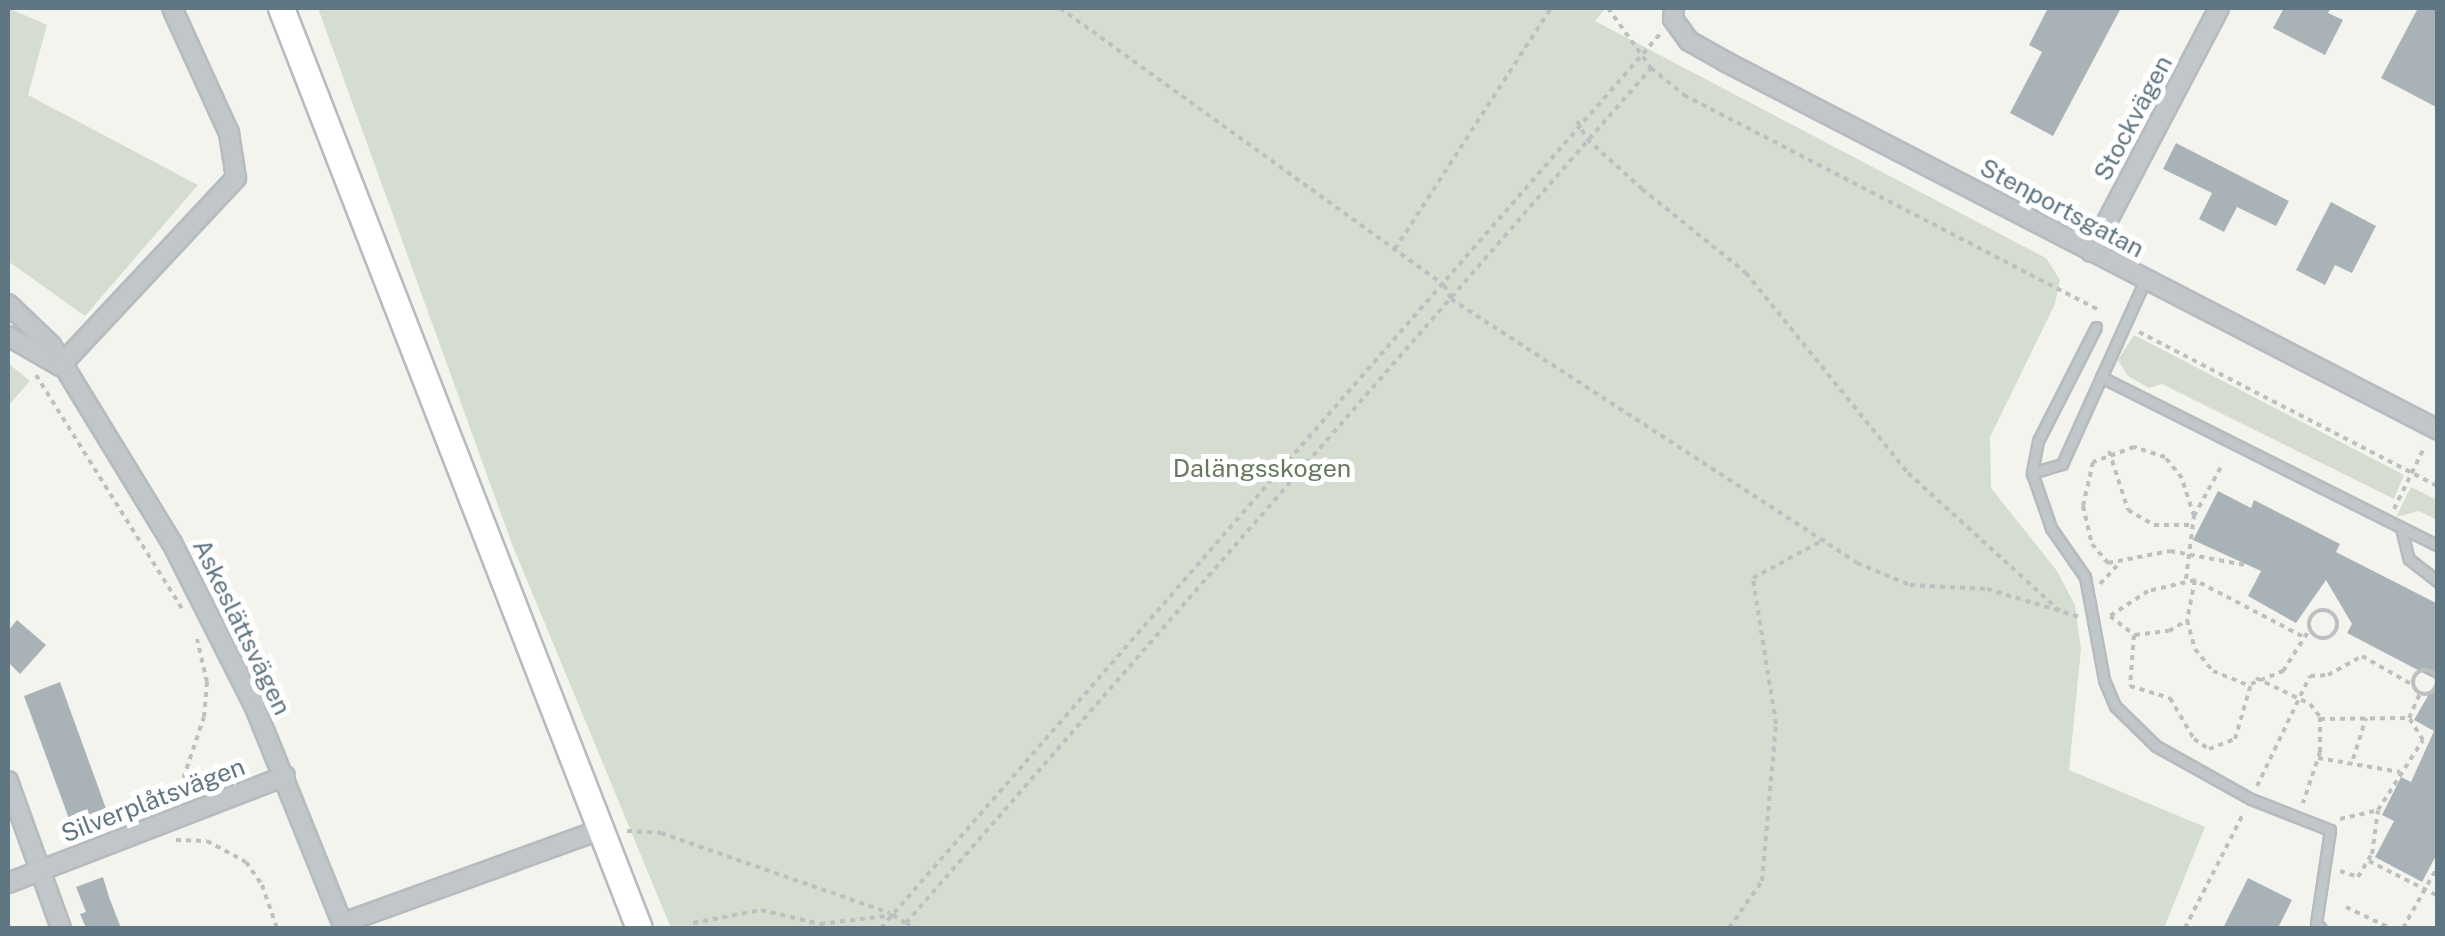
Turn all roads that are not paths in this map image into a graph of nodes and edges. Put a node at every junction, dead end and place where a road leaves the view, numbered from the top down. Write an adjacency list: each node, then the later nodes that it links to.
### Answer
1 (172, 8): 10 (street)
2 (281, 8): 19 (main road)
3 (2219, 8): 5 (street, Stockvägen)
4 (1673, 13): 5 (street, Stenportsgatan)
5 (2091, 252): 6 (street, Stenportsgatan)
6 (2145, 280): 11 (lane); 12 (street, Stenportsgatan)
7 (8, 304): 10 (street, Askeslättsvägen)
8 (2096, 327): 13 (lane)
9 (8, 336): 10 (street, Askeslättsvägen)
10 (60, 366): 17 (street, Askeslättsvägen)
11 (2101, 377): 13 (lane); 14 (lane)
12 (2436, 429)
13 (2032, 473): 25 (lane)
14 (2402, 528): 15 (lane); 16 (lane)
15 (2438, 546)
16 (2438, 582)
17 (285, 776): 20 (street, Silverplåtsvägen); 22 (street, Askeslättsvägen)
18 (8, 786): 20 (street, Silverplåtsvägen)
19 (603, 829): 22 (street); 24 (main road)
20 (39, 871): 21 (street, Silverplåtsvägen); 23 (street)
21 (8, 883)
22 (344, 926)
23 (61, 928)
24 (639, 928)
25 (2322, 928)

